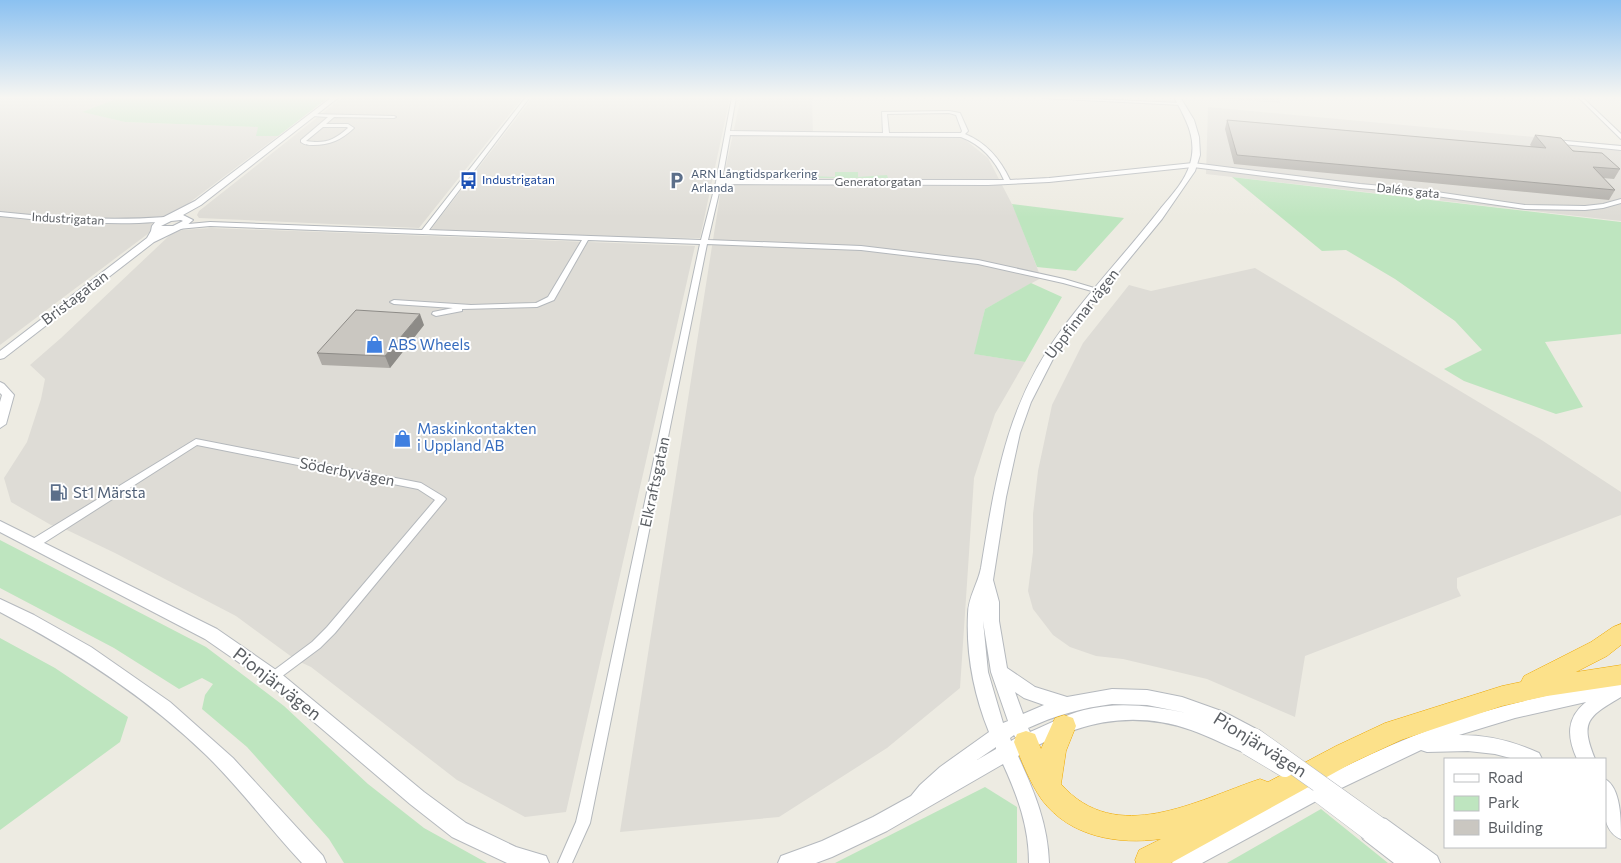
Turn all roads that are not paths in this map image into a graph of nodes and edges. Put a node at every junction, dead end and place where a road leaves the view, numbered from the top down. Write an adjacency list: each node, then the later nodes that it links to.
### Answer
1 (283, 137): 14 (street, Bristagatan)
2 (307, 137): 3 (street)
3 (340, 137)
4 (497, 137): 22 (street)
5 (726, 137): 11 (street, Elkraftsgatan)
6 (968, 137): 12 (street)
7 (1195, 137): 10 (street)
8 (1555, 142): 9 (street)
9 (1621, 148)
10 (1194, 165): 12 (street, Generatorgatan); 13 (street, Daléns gata); 26 (street, Uppfinnarvägen)
11 (719, 182): 12 (street, Generatorgatan); 25 (street, Elkraftsgatan)
12 (1008, 182)
13 (1621, 200)
14 (198, 203): 16 (street, Bristagatan); 17 (street, Bristagatan)
15 (0, 214): 18 (street, Industrigatan)
16 (169, 219): 17 (street); 18 (street, Industrigatan); 20 (street, Bristagatan)
17 (188, 219): 19 (street); 21 (street, Bristagatan)
18 (136, 222): 20 (street, Industrigatan)
19 (210, 224): 21 (street); 22 (street)
20 (156, 226): 21 (street); 24 (street)
21 (176, 228): 24 (street, Bristagatan)
22 (424, 232): 23 (street)
23 (586, 238): 25 (street); 28 (street)
24 (151, 240): 30 (street, Bristagatan)
25 (704, 242): 26 (street); 61 (street, Elkraftsgatan)
26 (1099, 291): 35 (street, Uppfinnarvägen)
27 (394, 302): 28 (street)
28 (472, 307): 29 (street)
29 (436, 314)
30 (0, 356)
31 (0, 386): 32 (street)
32 (0, 424)
33 (0, 526): 34 (street, Pionjärvägen)
34 (35, 543): 40 (street, Pionjärvägen); 40 (street, Söderbyvägen)
35 (986, 580): 38 (street, Uppfinnarvägen); 44 (street, Uppfinnarvägen)
36 (0, 605): 57 (street)
37 (1621, 633): 42 (highway)
38 (999, 672): 43 (street); 45 (street, Uppfinnarvägen)
39 (1621, 675): 42 (highway)
40 (273, 677): 60 (street, Pionjärvägen)
41 (1621, 688): 46 (street); 48 (street)
42 (1502, 696): 49 (highway)
43 (1065, 715): 45 (street, Pionjärvägen); 50 (highway); 55 (street, Pionjärvägen, bridge)
44 (998, 734): 45 (street, Uppfinnarvägen); 52 (street, Pionjärvägen)
45 (1017, 740): 50 (highway); 52 (street, Pionjärvägen); 63 (street)
46 (1412, 745): 47 (street); 64 (street)
47 (1531, 758)
48 (1586, 758)
49 (1298, 779): 50 (highway); 58 (highway)
50 (1048, 787)
51 (1606, 789): 54 (street)
52 (917, 802): 62 (street, Pionjärvägen)
53 (1606, 811): 56 (street)
54 (1621, 811)
55 (1374, 829): 65 (street, Pionjärvägen); 66 (street, Pionjärvägen)
56 (1621, 830)
57 (303, 856): 59 (street)
58 (1147, 861)
59 (316, 863)
60 (539, 863)
61 (565, 863)
62 (788, 863)
63 (1039, 863)
64 (1182, 863)
65 (1410, 863)
66 (1430, 863)

